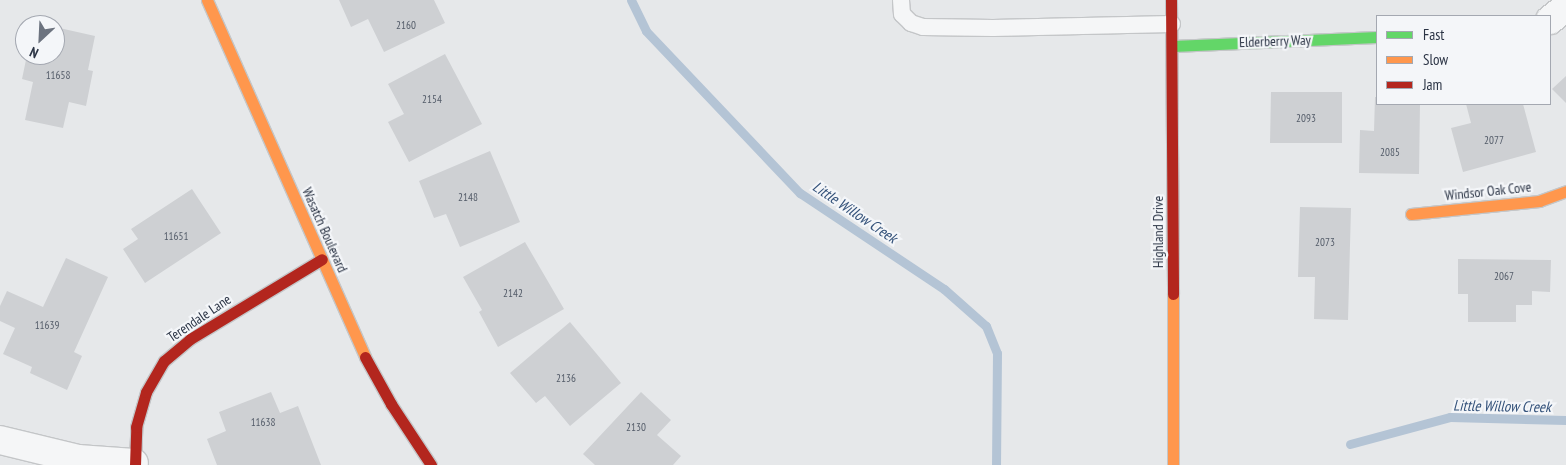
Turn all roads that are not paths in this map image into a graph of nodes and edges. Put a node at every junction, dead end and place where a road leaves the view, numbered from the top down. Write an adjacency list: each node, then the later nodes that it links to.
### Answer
1 (207, 0): 11 (street, Wasatch Boulevard)
2 (901, 0): 6 (lane)
3 (1171, 0): 6 (street, Highland Drive)
4 (1566, 7): 5 (street)
5 (1551, 19)
6 (1172, 24): 8 (street, Highland Drive)
7 (1376, 37): 8 (street, Elderberry Way)
8 (1174, 46): 15 (street, Highland Drive)
9 (1566, 191): 10 (street, Windsor Oak Cove)
10 (1411, 214)
11 (322, 259): 13 (street, Terendale Lane); 14 (street, Wasatch Boulevard)
12 (0, 440): 13 (street)
13 (135, 464)
14 (430, 465)
15 (1173, 465)

